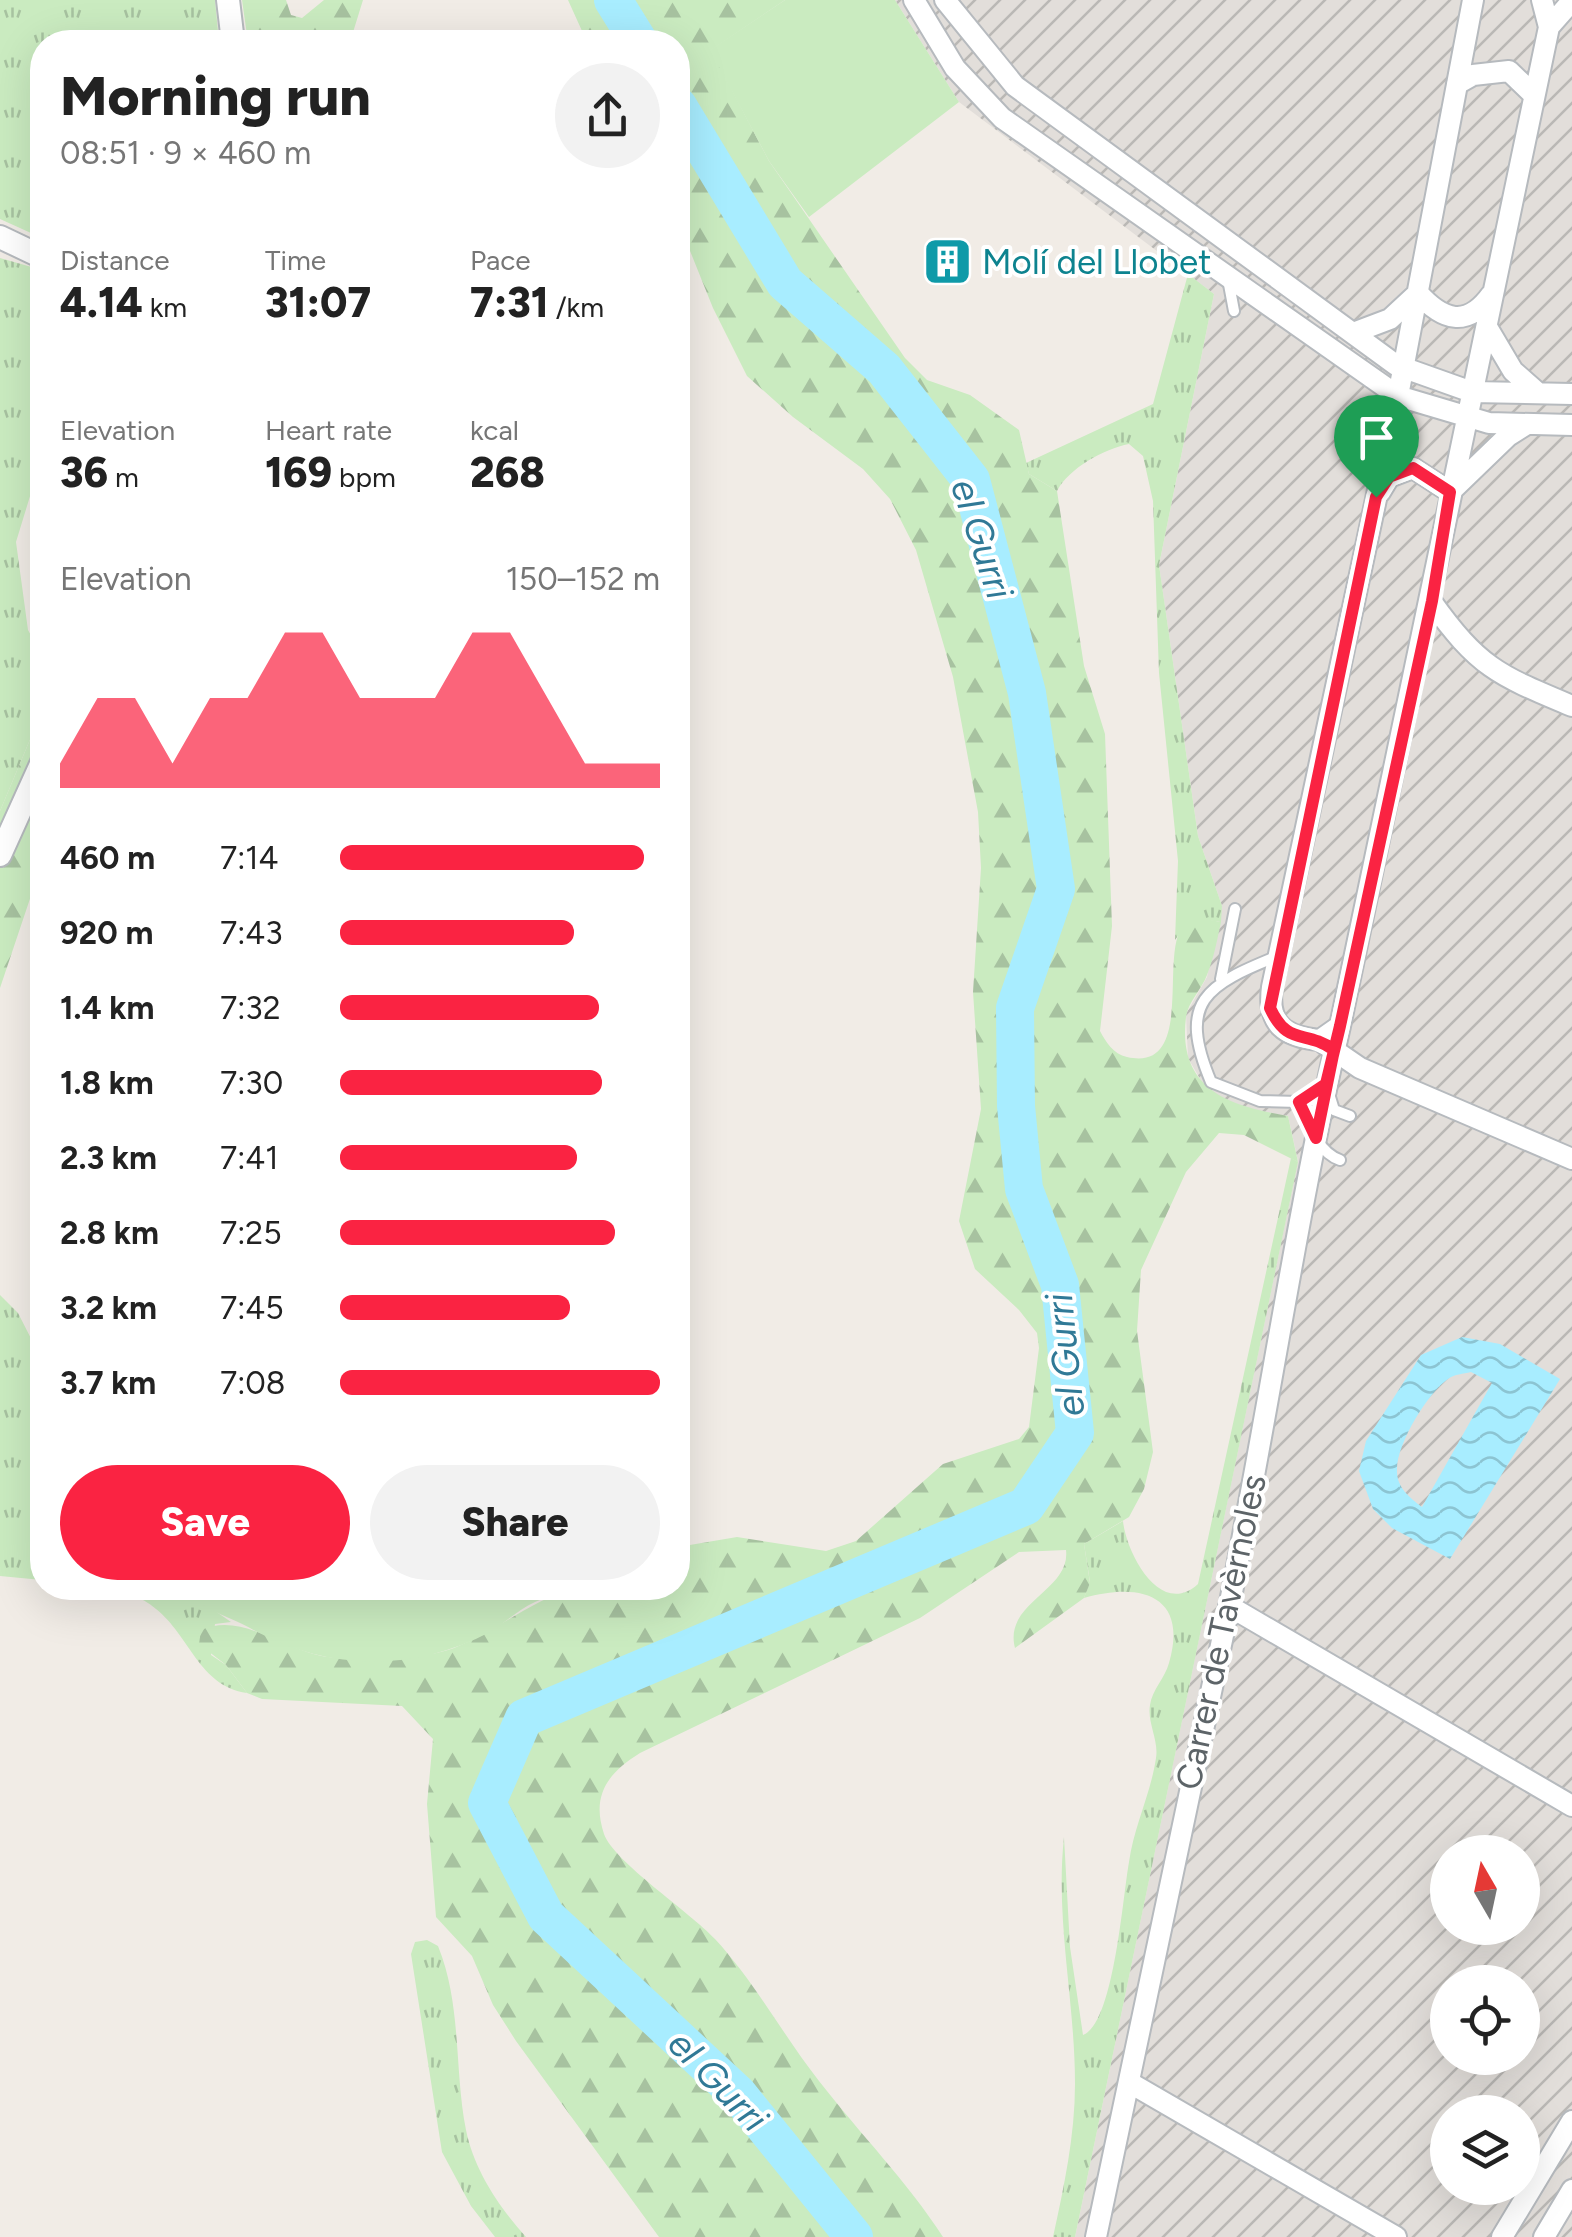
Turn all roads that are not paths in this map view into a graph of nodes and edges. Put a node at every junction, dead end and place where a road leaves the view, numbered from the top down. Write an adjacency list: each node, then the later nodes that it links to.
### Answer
1 (228, 0): 9 (street)
2 (914, 0): 14 (street)
3 (946, 0): 19 (street)
4 (1473, 0): 10 (street)
5 (1542, 0): 8 (street, Carrer de Tavèrnoles)
6 (1554, 0): 7 (street)
7 (1572, 2): 8 (street)
8 (1548, 27): 11 (street, Carrer de Tavèrnoles)
9 (232, 30)
10 (1457, 84): 11 (street); 16 (street)
11 (1534, 95): 15 (street, Carrer de Tavèrnoles)
12 (0, 237): 13 (street)
13 (30, 251)
14 (1228, 278): 17 (lane); 24 (street)
15 (1496, 288): 16 (street); 18 (street, Carrer de Tavèrnoles)
16 (1418, 294): 19 (street); 20 (street)
17 (1234, 312)
18 (1487, 327): 21 (street, Carrer de Tavèrnoles); 22 (street)
19 (1353, 333): 20 (street)
20 (1403, 367): 21 (street); 24 (street)
21 (1472, 392): 22 (street); 25 (street, Carrer de Tavèrnoles)
22 (1538, 393): 23 (street)
23 (1572, 394)
24 (1398, 396): 25 (street); 29 (street)
25 (1466, 416): 26 (street); 28 (street, Carrer de Tavèrnoles)
26 (1528, 424): 27 (street); 28 (street)
27 (1572, 425)
28 (1450, 492): 29 (street); 30 (street, Carrer de Tavèrnoles)
29 (1376, 497): 35 (street)
30 (1432, 601): 31 (street); 37 (street, Carrer de Tavèrnoles)
31 (1572, 706)
32 (30, 789): 33 (street)
33 (0, 855)
34 (1235, 909): 36 (lane)
35 (1279, 955): 36 (lane); 37 (street)
36 (1221, 979): 39 (lane)
37 (1327, 1045): 38 (street, Carrer de Tavèrnoles); 42 (street)
38 (1326, 1084): 39 (lane); 40 (lane); 41 (street, Carrer de Tavèrnoles)
39 (1299, 1102): 41 (lane)
40 (1350, 1116)
41 (1316, 1138): 43 (lane); 44 (street, Carrer de Tavèrnoles)
42 (1572, 1159)
43 (1340, 1160)
44 (1229, 1606): 45 (street); 46 (street, Carrer de Tavèrnoles)
45 (1572, 1806)
46 (1132, 2084): 49 (street, Carrer de Tavèrnoles); 50 (street)
47 (1572, 2121): 51 (street)
48 (1572, 2190): 52 (street)
49 (1096, 2237)
50 (1396, 2237)
51 (1502, 2237)
52 (1544, 2237)

